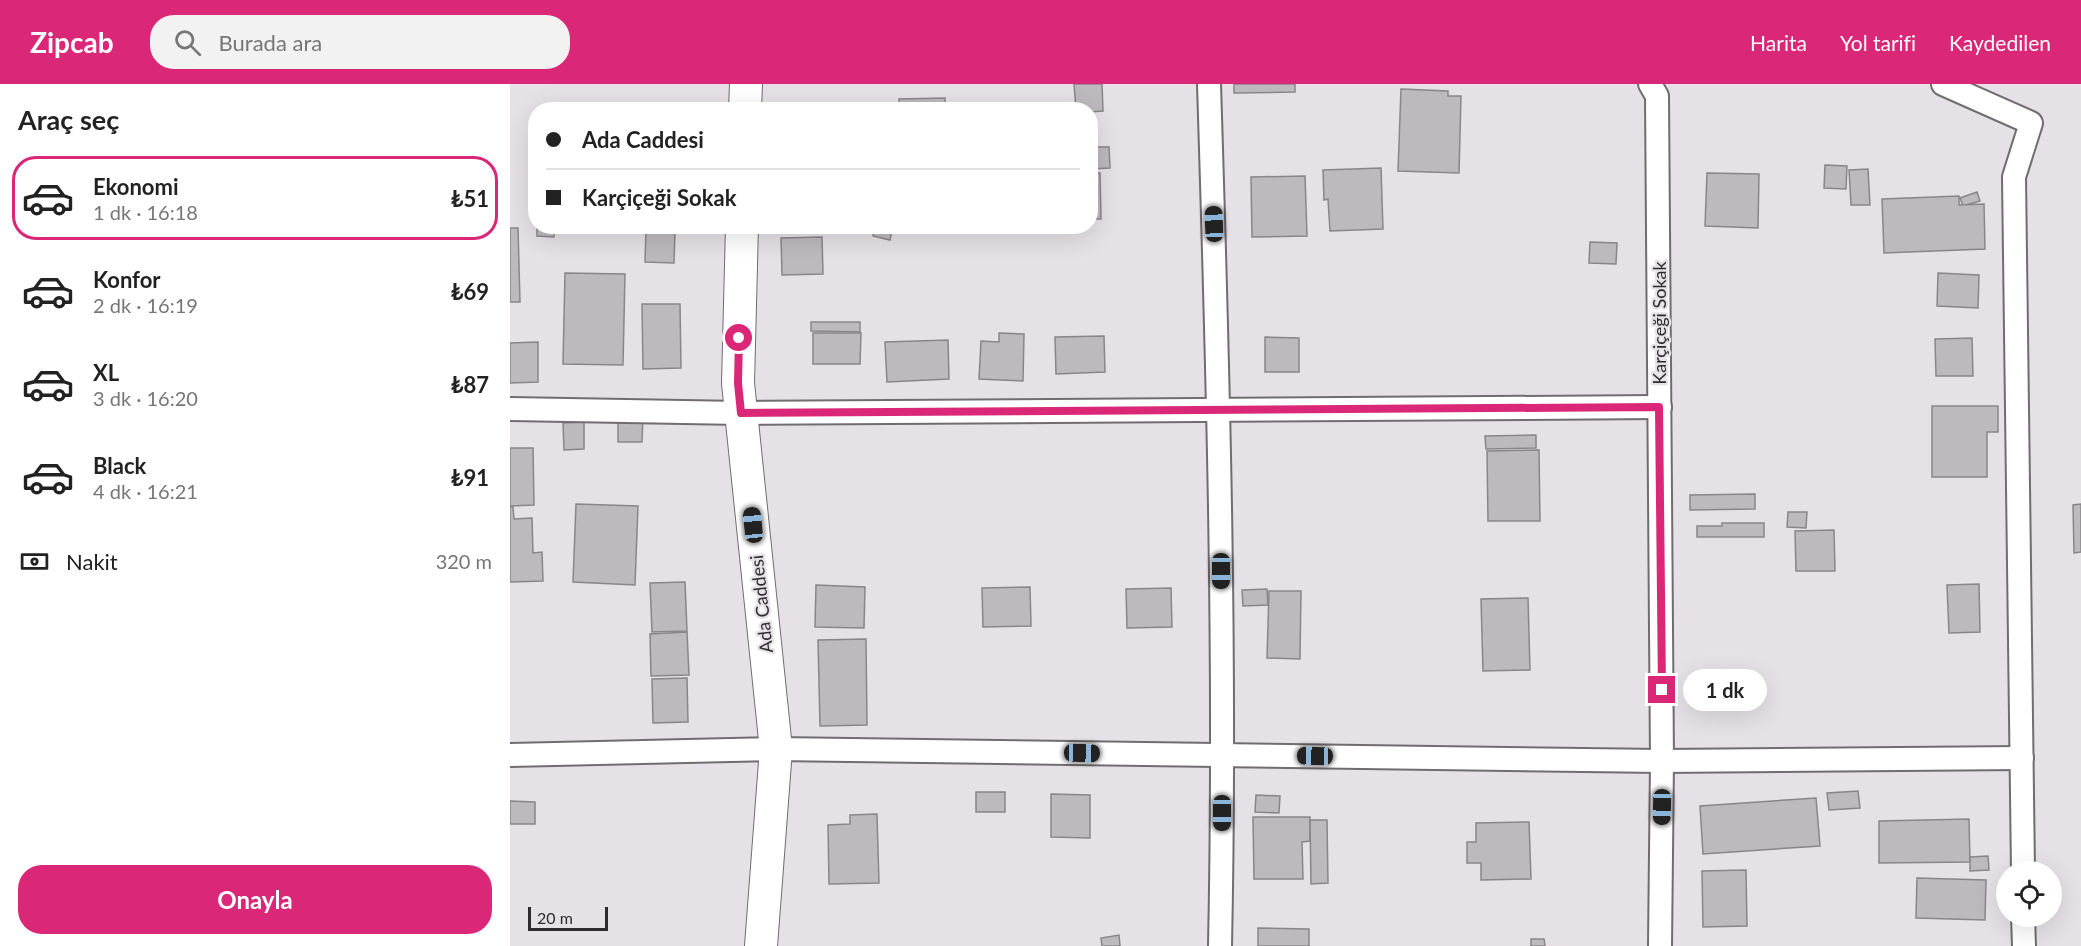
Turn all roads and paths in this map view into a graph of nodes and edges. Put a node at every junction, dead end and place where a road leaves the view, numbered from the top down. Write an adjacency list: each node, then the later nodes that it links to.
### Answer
1 (746, 84): 5 (main road)
2 (1209, 84): 9 (street)
3 (1943, 84): 14 (street)
4 (1654, 90): 7 (street, Karçiçeği Sokak)
5 (745, 102)
6 (742, 234): 10 (main road, Ada Caddesi)
7 (1659, 407): 9 (street); 15 (street, Karçiçeği Sokak)
8 (510, 409): 10 (street)
9 (1220, 410): 10 (street); 13 (street)
10 (741, 413): 11 (main road, Ada Caddesi)
11 (776, 749): 12 (street); 13 (street); 18 (main road, Ada Caddesi)
12 (510, 755)
13 (1223, 755): 15 (street); 19 (street)
14 (2022, 758): 15 (street); 16 (street)
15 (1662, 761): 20 (street, Karçiçeği Sokak)
16 (2023, 861)
17 (2023, 927): 21 (street)
18 (761, 946)
19 (1220, 946)
20 (1660, 946)
21 (2024, 946)

